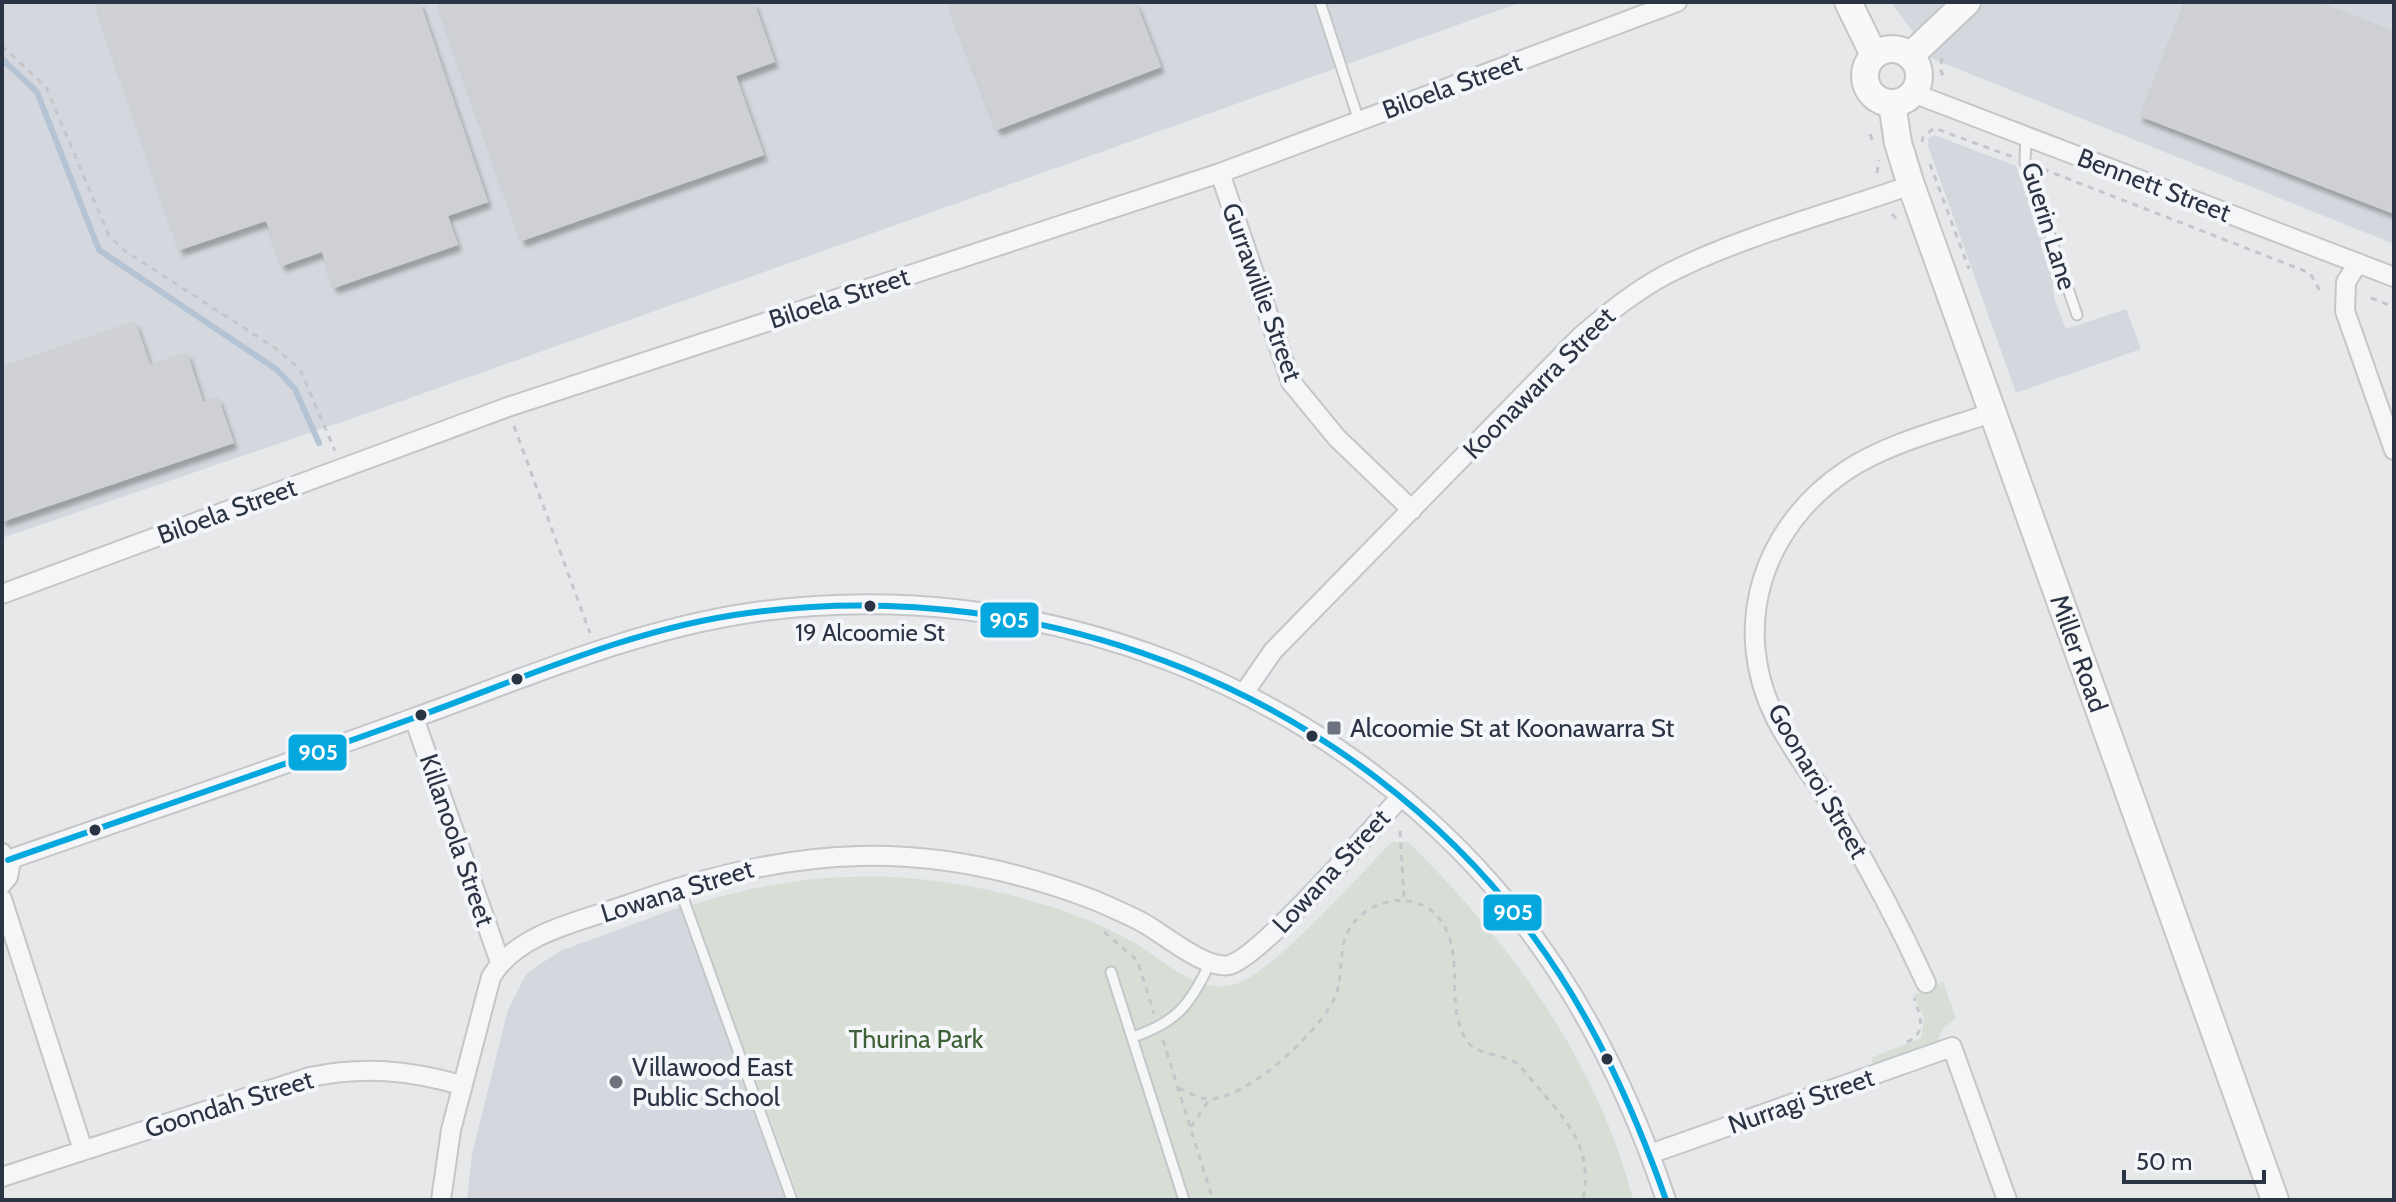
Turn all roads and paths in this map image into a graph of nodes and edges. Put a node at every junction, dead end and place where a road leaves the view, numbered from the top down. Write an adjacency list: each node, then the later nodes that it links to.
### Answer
1 (1320, 2): 11 (lane)
2 (1677, 2): 11 (street, Biloela Street)
3 (1848, 2): 6 (main road)
4 (1967, 2): 8 (main road)
5 (2, 46): 30 (path)
6 (1874, 55): 8 (main road); 10 (main road)
7 (1944, 55): 9 (path)
8 (1910, 56): 10 (main road)
9 (1944, 78)
10 (1903, 98): 13 (street, Bennett Street); 19 (main road, Miller Road)
11 (1359, 121): 17 (street, Biloela Street)
12 (1870, 134): 18 (path)
13 (2026, 136): 16 (lane, Guerin Lane); 20 (street, Bennett Street)
14 (1923, 147): 16 (path)
15 (1928, 161): 21 (path)
16 (2025, 162): 23 (path); 26 (lane, Guerin Lane)
17 (1220, 173): 31 (street, Gurrawillie Street); 32 (street, Biloela Street)
18 (1877, 173)
19 (1911, 185): 27 (main road, Miller Road); 31 (street, Koonawarra Street)
20 (2358, 263): 22 (street, Bennett Street); 29 (street)
21 (1969, 269)
22 (2394, 277)
23 (2320, 291)
24 (2371, 298): 25 (path)
25 (2394, 307)
26 (2077, 315)
27 (1994, 412): 47 (street, Goonaroi Street); 65 (main road, Miller Road)
28 (513, 423): 33 (path)
29 (2394, 450)
30 (337, 455)
31 (1412, 510): 34 (street, Koonawarra Street)
32 (2, 594)
33 (591, 636)
34 (1244, 693): 35 (street); 36 (street)
35 (414, 718): 38 (street); 44 (street, Killanoola Street)
36 (1401, 797): 45 (street, Lowana Street); 56 (street)
37 (1400, 831): 42 (path)
38 (5, 857): 39 (street)
39 (2, 884)
40 (679, 886): 44 (street, Lowana Street); 45 (street, Lowana Street); 59 (lane)
41 (2, 899): 55 (street)
42 (1405, 900): 53 (path); 62 (path)
43 (1104, 932): 48 (path)
44 (500, 962): 51 (street)
45 (1210, 963): 48 (lane)
46 (1111, 972): 49 (lane)
47 (1923, 976): 50 (path)
48 (1159, 1028): 49 (lane); 52 (path)
49 (1133, 1037): 60 (lane)
50 (1903, 1043)
51 (461, 1085): 55 (street, Goondah Street); 58 (street)
52 (1179, 1088): 53 (path); 54 (path)
53 (1210, 1099): 54 (path)
54 (1191, 1127): 61 (path)
55 (83, 1150): 57 (street, Goondah Street)
56 (1650, 1154): 63 (street); 64 (street, Nurragi Street)
57 (2, 1177)
58 (441, 1200)
59 (792, 1200)
60 (1184, 1200)
61 (1213, 1200)
62 (1583, 1200)
63 (1666, 1200)
64 (2007, 1200)
65 (2275, 1200)

